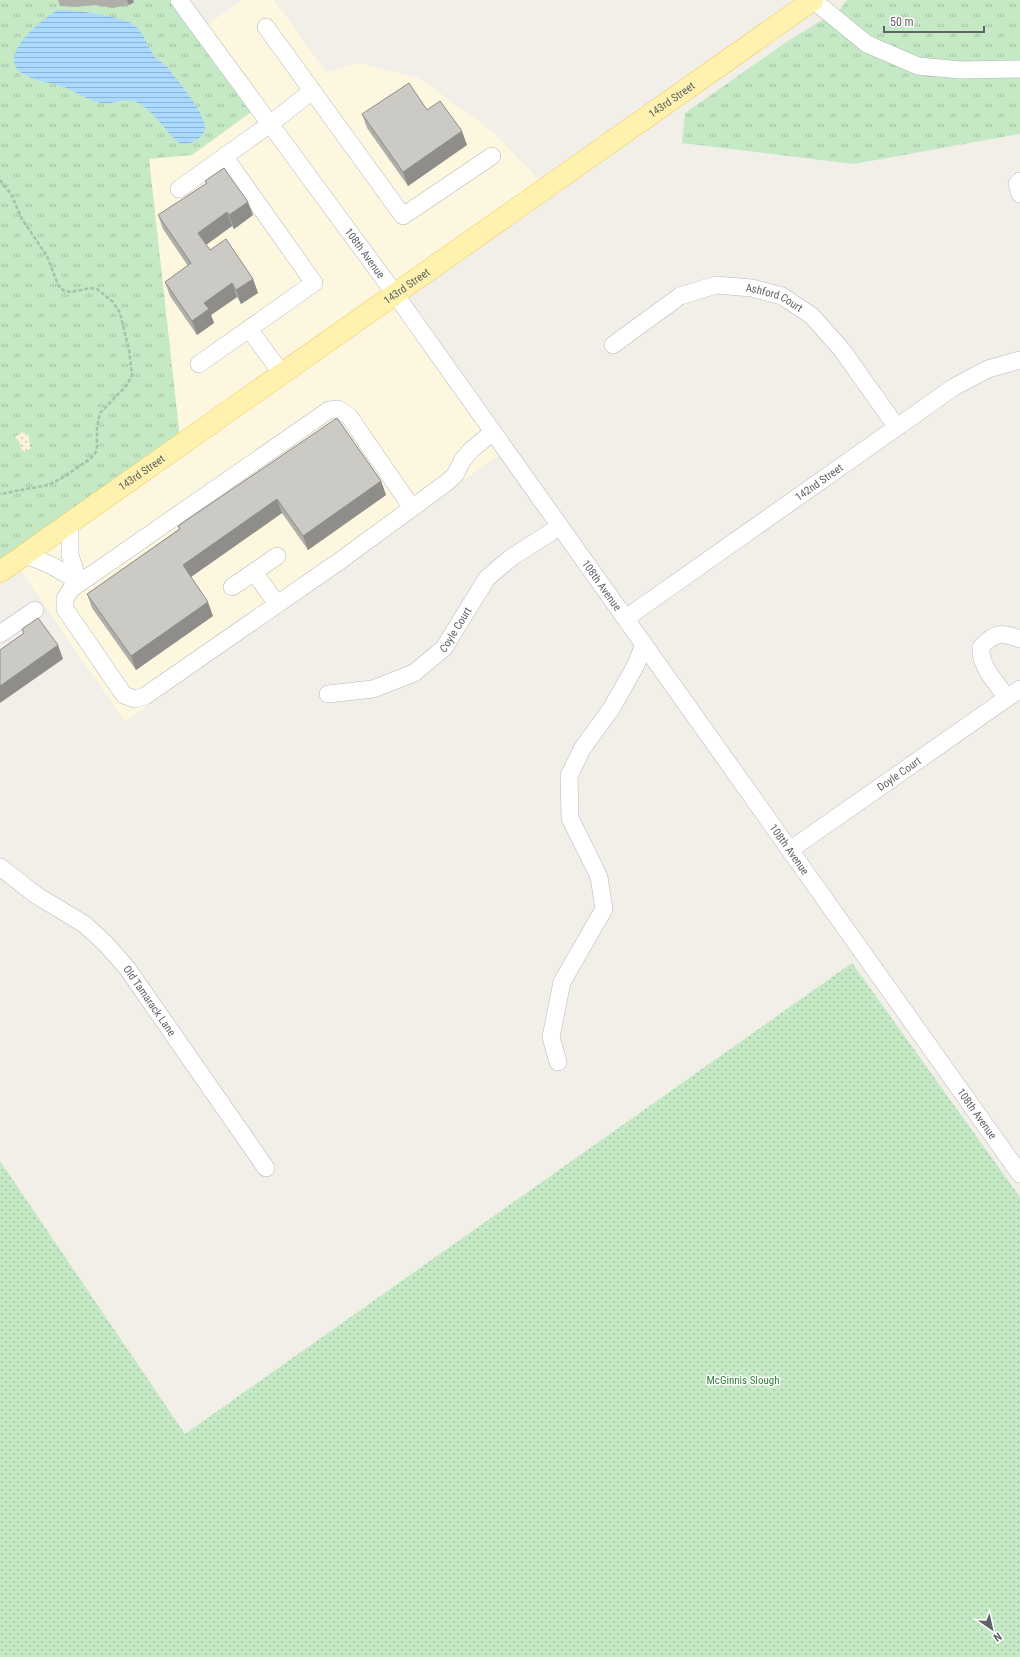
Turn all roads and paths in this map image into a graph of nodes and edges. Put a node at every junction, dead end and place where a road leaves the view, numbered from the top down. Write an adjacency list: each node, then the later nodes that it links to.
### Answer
1 (179, 0): 6 (street, 108th Avenue)
2 (813, 0): 4 (street); 13 (main road, 143rd Street)
3 (266, 27): 5 (street)
4 (1020, 69)
5 (312, 91): 6 (street); 8 (street)
6 (270, 124): 7 (street); 13 (street, 108th Avenue)
7 (224, 156): 11 (street); 14 (street)
8 (492, 156)
9 (0, 180): 21 (path)
10 (1020, 181): 12 (street)
11 (179, 189)
12 (1020, 194)
13 (395, 294): 18 (main road, 143rd Street); 20 (street, 108th Avenue)
14 (249, 329): 17 (street); 18 (street)
15 (613, 345): 19 (street, Ashford Court)
16 (1020, 360): 19 (street, 142nd Street)
17 (199, 364)
18 (282, 374): 23 (main road, 143rd Street)
19 (896, 426): 33 (street, 142nd Street)
20 (493, 432): 22 (street); 24 (street, 108th Avenue)
21 (0, 494)
22 (412, 508): 29 (street); 31 (street)
23 (70, 522): 25 (main road, 143rd Street); 29 (street)
24 (559, 527): 33 (street, 108th Avenue); 37 (street, Coyle Court)
25 (24, 555): 27 (main road, 143rd Street); 29 (street)
26 (278, 556): 28 (street)
27 (0, 572)
28 (254, 572): 30 (street); 31 (street)
29 (79, 583): 31 (street)
30 (232, 587)
31 (277, 604)
32 (35, 610): 34 (street)
33 (626, 618): 36 (street, 108th Avenue)
34 (0, 634)
35 (1020, 639): 38 (street, Doyle Court)
36 (644, 644): 39 (street, 108th Avenue); 41 (street)
37 (328, 694)
38 (1014, 694): 39 (street, Doyle Court)
39 (790, 850): 43 (street, 108th Avenue)
40 (0, 867): 42 (street, Old Tamarack Lane)
41 (558, 1062)
42 (266, 1168)
43 (1020, 1174)

